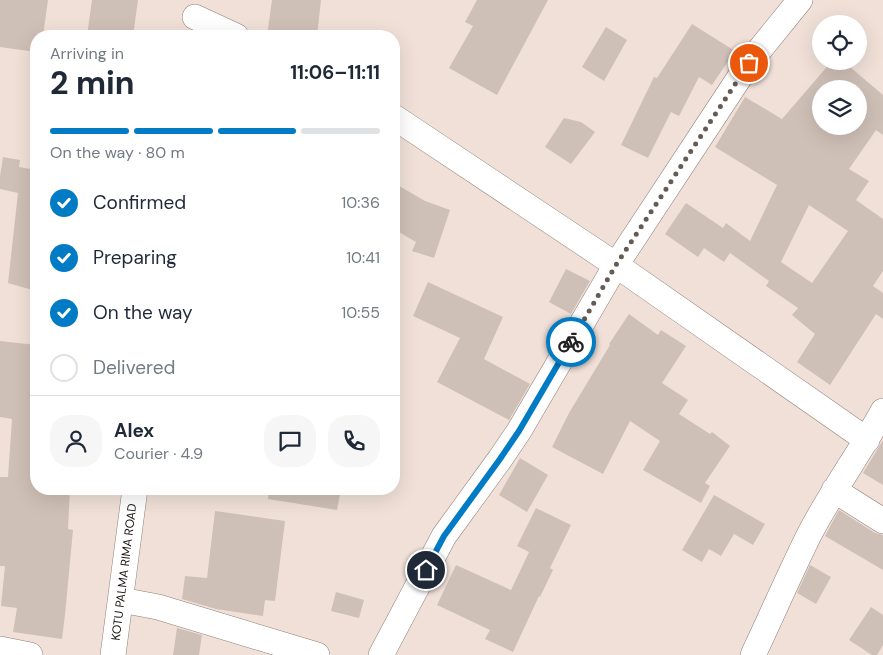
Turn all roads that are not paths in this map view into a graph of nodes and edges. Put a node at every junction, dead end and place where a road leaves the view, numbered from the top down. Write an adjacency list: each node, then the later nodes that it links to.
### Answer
1 (800, 0): 5 (street)
2 (195, 18): 3 (street)
3 (222, 30)
4 (400, 121): 5 (street)
5 (616, 265): 7 (street); 16 (street)
6 (883, 411): 7 (street)
7 (867, 440): 8 (street)
8 (834, 490): 10 (street); 17 (street)
9 (134, 495): 11 (street, KOTU PALMA RIMA ROAD)
10 (883, 521)
11 (121, 600): 14 (street, KOTU PALMA RIMA ROAD); 15 (street)
12 (0, 650): 13 (street)
13 (30, 655)
14 (113, 655)
15 (317, 655)
16 (381, 655)
17 (753, 655)

